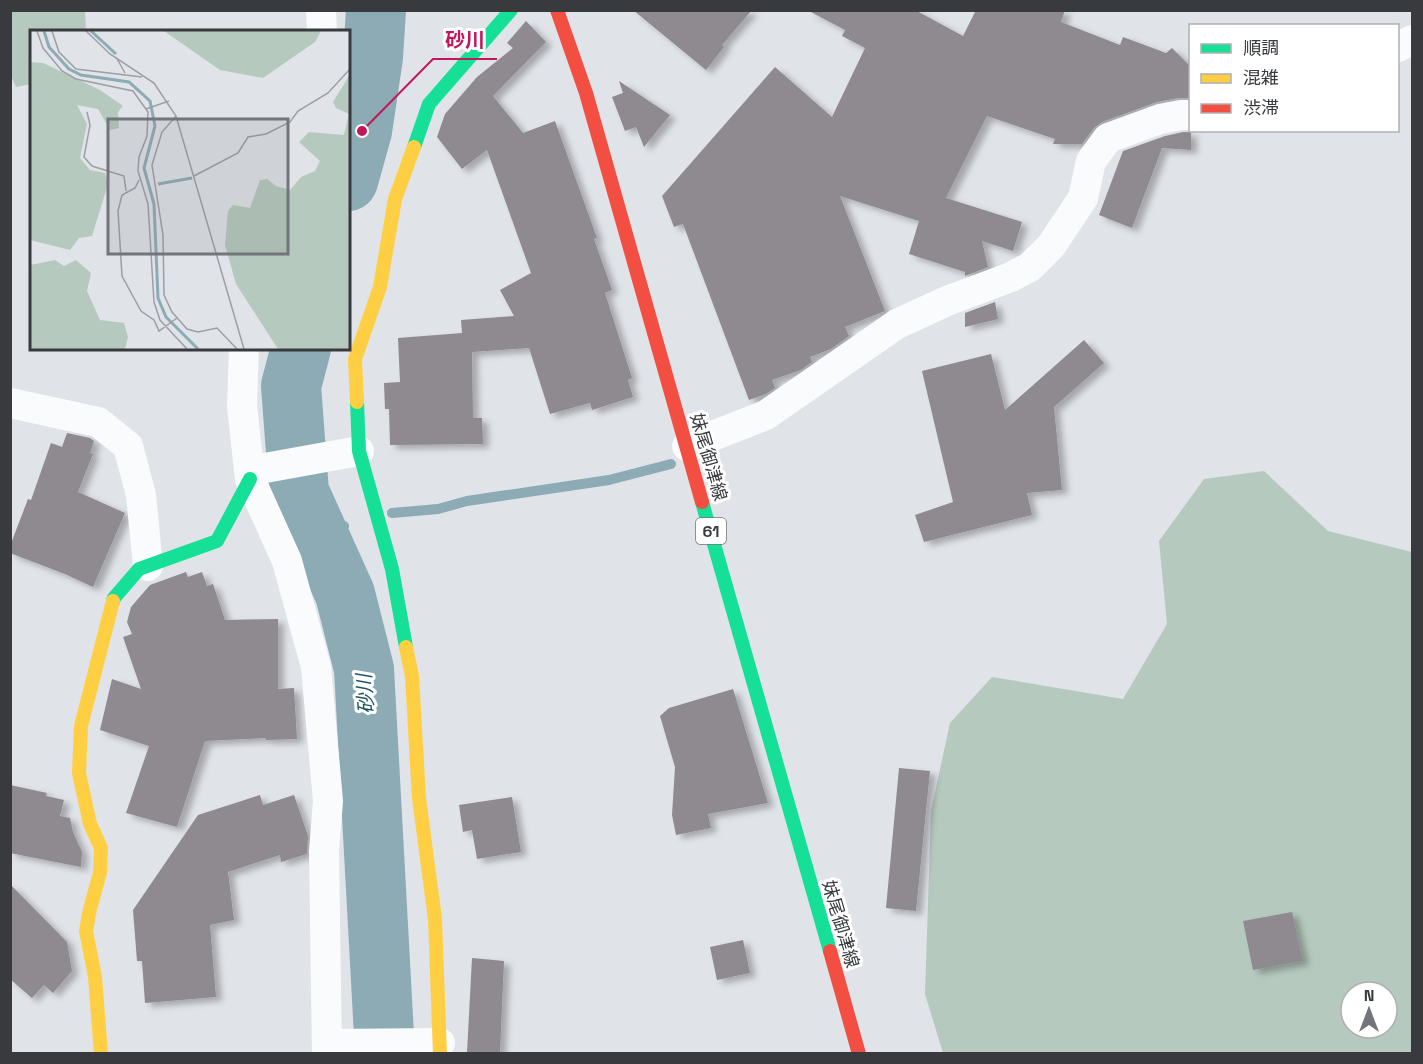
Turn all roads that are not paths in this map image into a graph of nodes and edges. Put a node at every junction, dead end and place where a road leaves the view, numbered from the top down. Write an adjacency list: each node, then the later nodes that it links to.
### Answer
1 (321, 10): 4 (street)
2 (511, 10): 11 (street)
3 (557, 10): 10 (street, 妹尾御津線 / 61)
4 (322, 30)
5 (1413, 40): 6 (street)
6 (1399, 47)
7 (1189, 116): 10 (street)
8 (244, 350): 12 (street)
9 (10, 403): 13 (street)
10 (687, 446): 17 (street, 妹尾御津線 / 61)
11 (359, 451): 12 (street); 14 (street)
12 (249, 475): 13 (street); 15 (street)
13 (148, 566): 16 (street)
14 (440, 1048): 15 (street)
15 (327, 1049)
16 (101, 1053)
17 (859, 1053)

